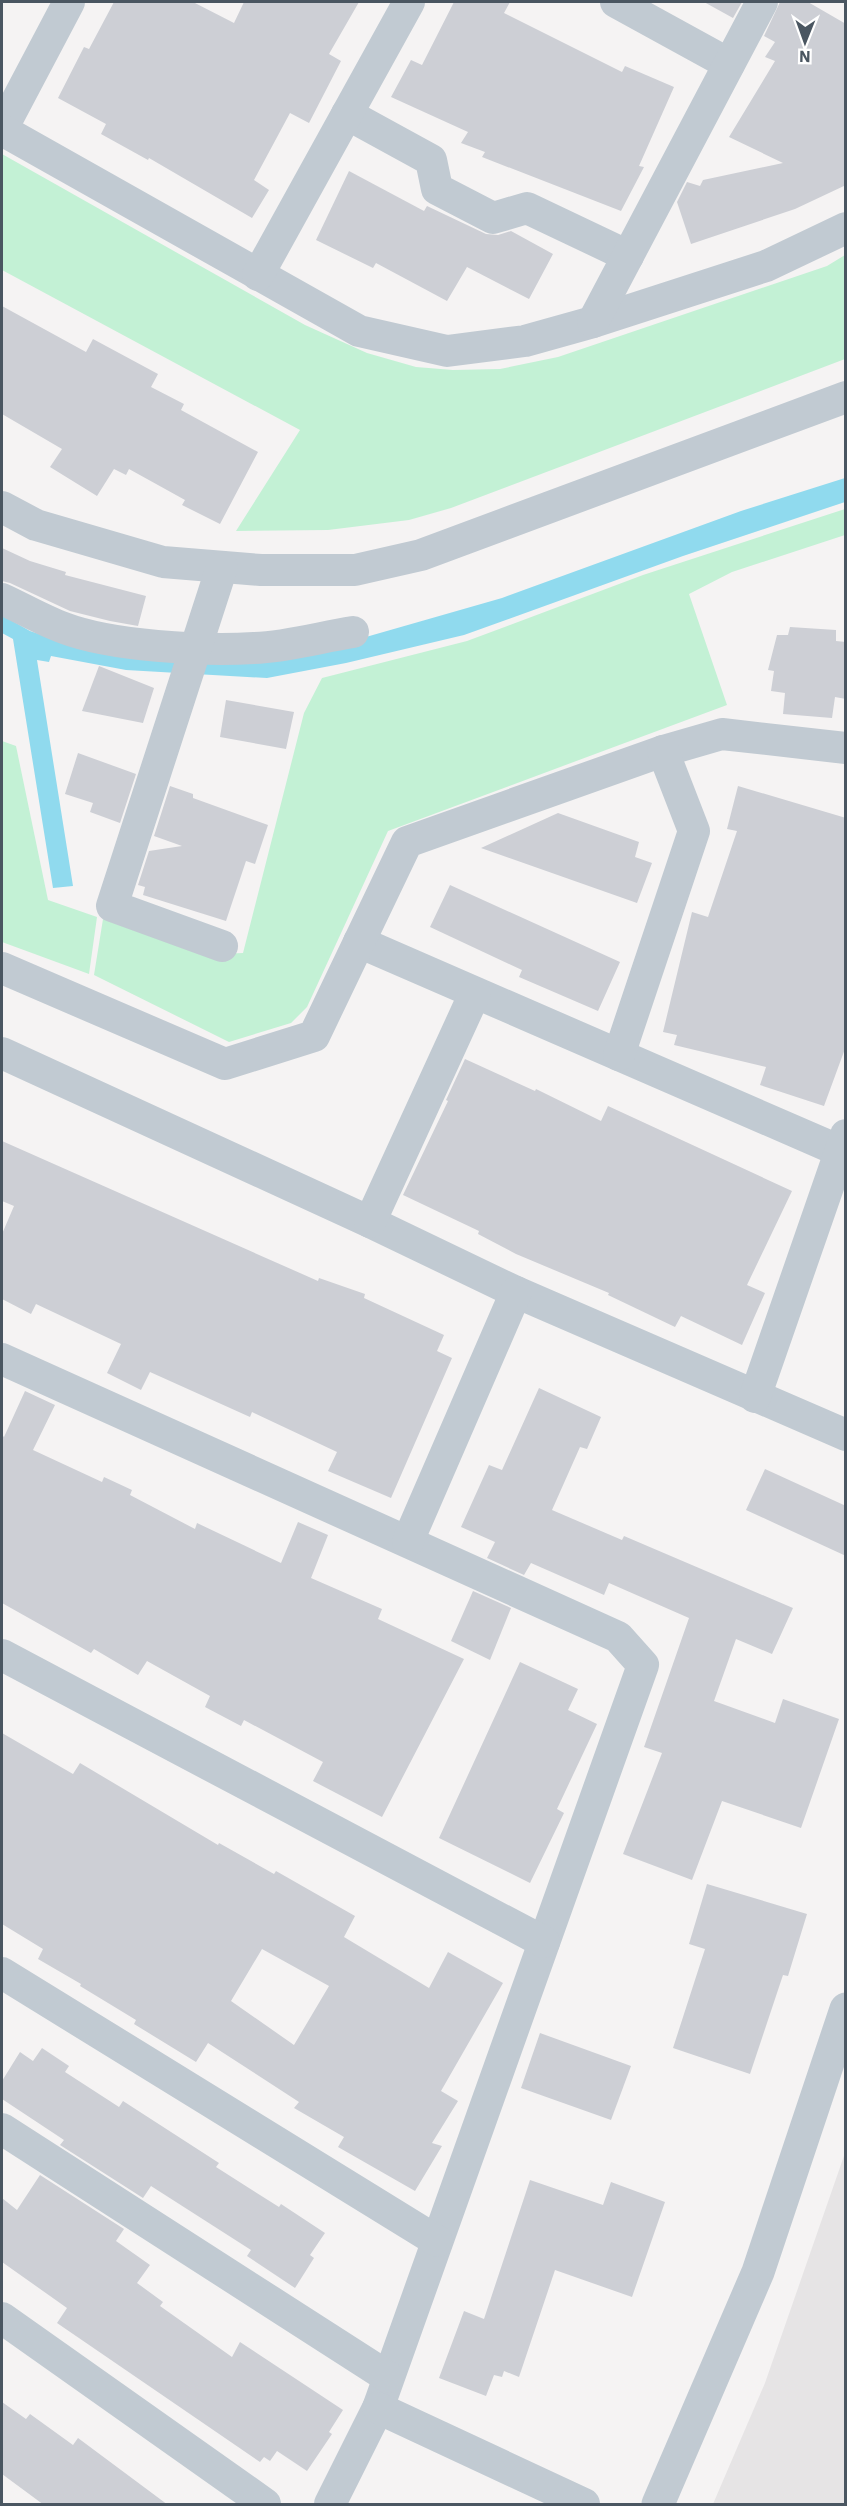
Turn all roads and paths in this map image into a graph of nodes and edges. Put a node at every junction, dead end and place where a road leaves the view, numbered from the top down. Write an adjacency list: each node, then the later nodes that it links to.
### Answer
1 (69, 2): 7 (street)
2 (409, 2): 6 (street)
3 (616, 2): 5 (street)
4 (762, 2): 5 (street)
5 (729, 64): 9 (street)
6 (347, 114): 9 (street); 10 (street)
7 (2, 130): 10 (street)
8 (846, 228): 11 (street)
9 (628, 256): 11 (street)
10 (258, 275): 11 (street)
11 (593, 322)
12 (846, 397): 14 (street)
13 (2, 507): 14 (street)
14 (222, 567): 17 (street)
15 (2, 599): 17 (street)
16 (353, 632): 17 (street)
17 (196, 648): 21 (street)
18 (846, 748): 19 (street)
19 (663, 751): 20 (street); 25 (street)
20 (359, 942): 22 (street); 23 (street)
21 (222, 946)
22 (2, 968)
23 (475, 993): 25 (street); 27 (street)
24 (2, 1053): 27 (street)
25 (619, 1055): 26 (street)
26 (843, 1143): 30 (street)
27 (370, 1222): 28 (street)
28 (516, 1292): 30 (street); 32 (street)
29 (2, 1359): 32 (street)
30 (755, 1397): 31 (street)
31 (846, 1435)
32 (408, 1541): 34 (street)
33 (2, 1655): 34 (street)
34 (544, 1942): 38 (street)
35 (2, 1973): 38 (street)
36 (846, 2009): 45 (street)
37 (2, 2129): 40 (street)
38 (437, 2241): 40 (street)
39 (2, 2318): 42 (street)
40 (388, 2378): 41 (street)
41 (378, 2408): 43 (street); 44 (street)
42 (265, 2505)
43 (330, 2505)
44 (584, 2505)
45 (658, 2505)

